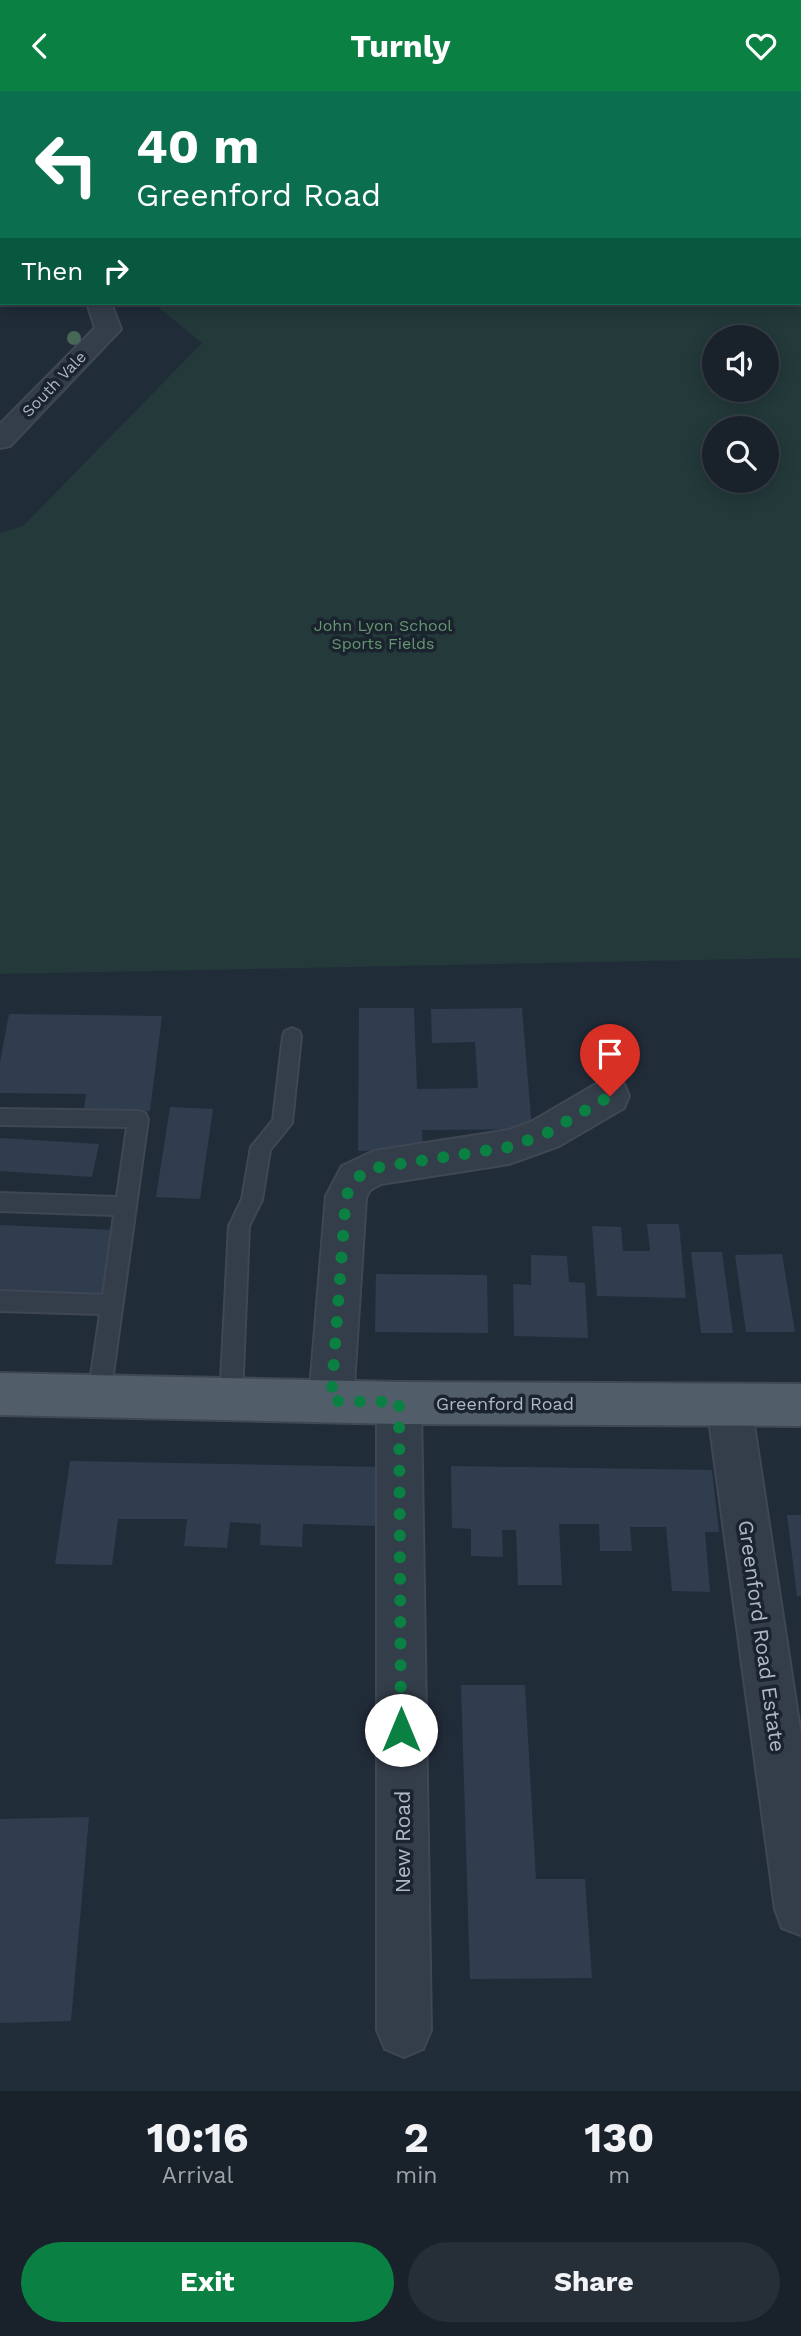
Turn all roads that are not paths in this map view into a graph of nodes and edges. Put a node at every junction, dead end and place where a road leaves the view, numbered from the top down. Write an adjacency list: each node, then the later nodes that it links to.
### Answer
1 (100, 305): 2 (street, South Vale)
2 (0, 440)
3 (292, 1036): 12 (lane)
4 (610, 1096): 13 (street)
5 (0, 1117): 7 (lane)
6 (0, 1202): 7 (lane)
7 (126, 1206): 9 (lane)
8 (0, 1301): 9 (lane)
9 (112, 1305): 11 (lane)
10 (0, 1394): 11 (main road, Greenford Road)
11 (99, 1397): 12 (main road, Greenford Road)
12 (231, 1399): 13 (main road, Greenford Road)
13 (331, 1401): 14 (main road, Greenford Road)
14 (399, 1402): 15 (main road, Greenford Road); 19 (street, New Road)
15 (729, 1405): 16 (main road, Greenford Road); 17 (street, Greenford Road Estate)
16 (801, 1405)
17 (785, 1688): 18 (street, Greenford Road Estate)
18 (801, 1909)
19 (404, 2030)

